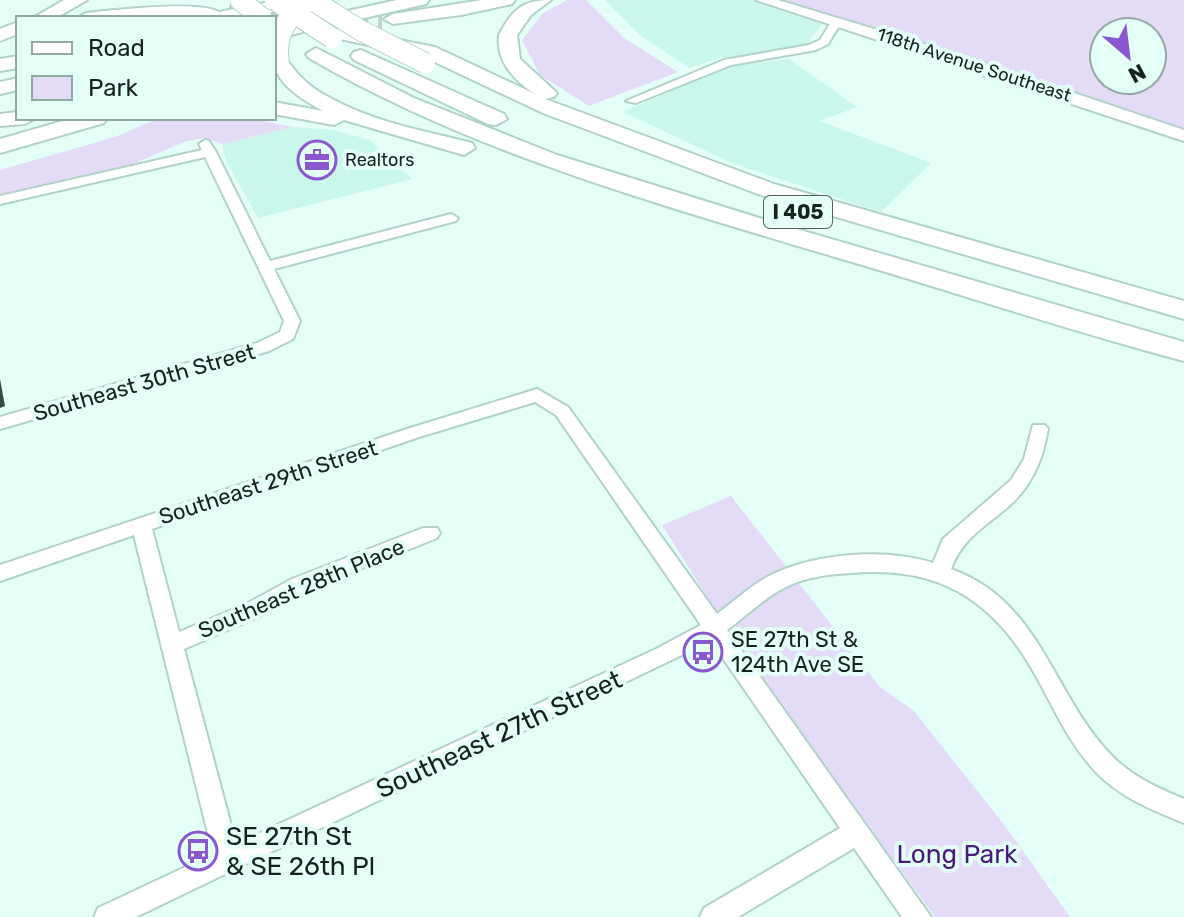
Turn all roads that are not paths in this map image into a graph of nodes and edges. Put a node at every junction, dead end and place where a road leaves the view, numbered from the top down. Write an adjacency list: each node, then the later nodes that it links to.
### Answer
1 (78, 0): 10 (highway)
2 (278, 0): 13 (highway, bridge); 30 (highway, bridge)
3 (309, 0): 9 (highway); 20 (highway, bridge); 34 (highway, I 405, bridge)
4 (343, 0): 14 (highway)
5 (506, 0): 15 (highway)
6 (541, 0): 26 (highway)
7 (763, 0): 16 (street, 118th Avenue Southeast)
8 (412, 2): 17 (highway); 20 (highway)
9 (219, 8): 11 (highway); 12 (highway, bridge)
10 (46, 16)
11 (107, 16)
12 (253, 16)
13 (264, 16)
14 (271, 16)
15 (382, 20)
16 (837, 21): 21 (street); 24 (street, 118th Avenue Southeast)
17 (276, 30)
18 (276, 31): 30 (highway, I 405)
19 (327, 31): 26 (highway)
20 (276, 52): 27 (highway)
21 (632, 101)
22 (276, 108): 27 (highway)
23 (89, 120): 25 (highway)
24 (1184, 136)
25 (3, 144)
26 (668, 154): 33 (highway)
27 (595, 188): 31 (highway)
28 (0, 200): 32 (street)
29 (451, 218): 32 (street)
30 (823, 246): 31 (highway, I 405)
31 (895, 265): 35 (highway, I 405)
32 (266, 267): 36 (street, Southeast 30th Street)
33 (1184, 310)
34 (1184, 328)
35 (1184, 352)
36 (0, 423)
37 (1039, 429): 40 (street)
38 (141, 524): 41 (street, Southeast 29th Street); 42 (street, Southeast 29th Street); 43 (street)
39 (430, 533): 43 (street, Southeast 28th Place)
40 (940, 571): 42 (street, Southeast 27th Street); 44 (street, Southeast 27th Street)
41 (0, 573)
42 (714, 628): 45 (street); 46 (street, Southeast 27th Street)
43 (173, 644): 46 (street)
44 (1184, 811)
45 (858, 832): 48 (street); 49 (street)
46 (228, 863): 47 (street, Southeast 27th Street)
47 (107, 917)
48 (713, 917)
49 (918, 917)

